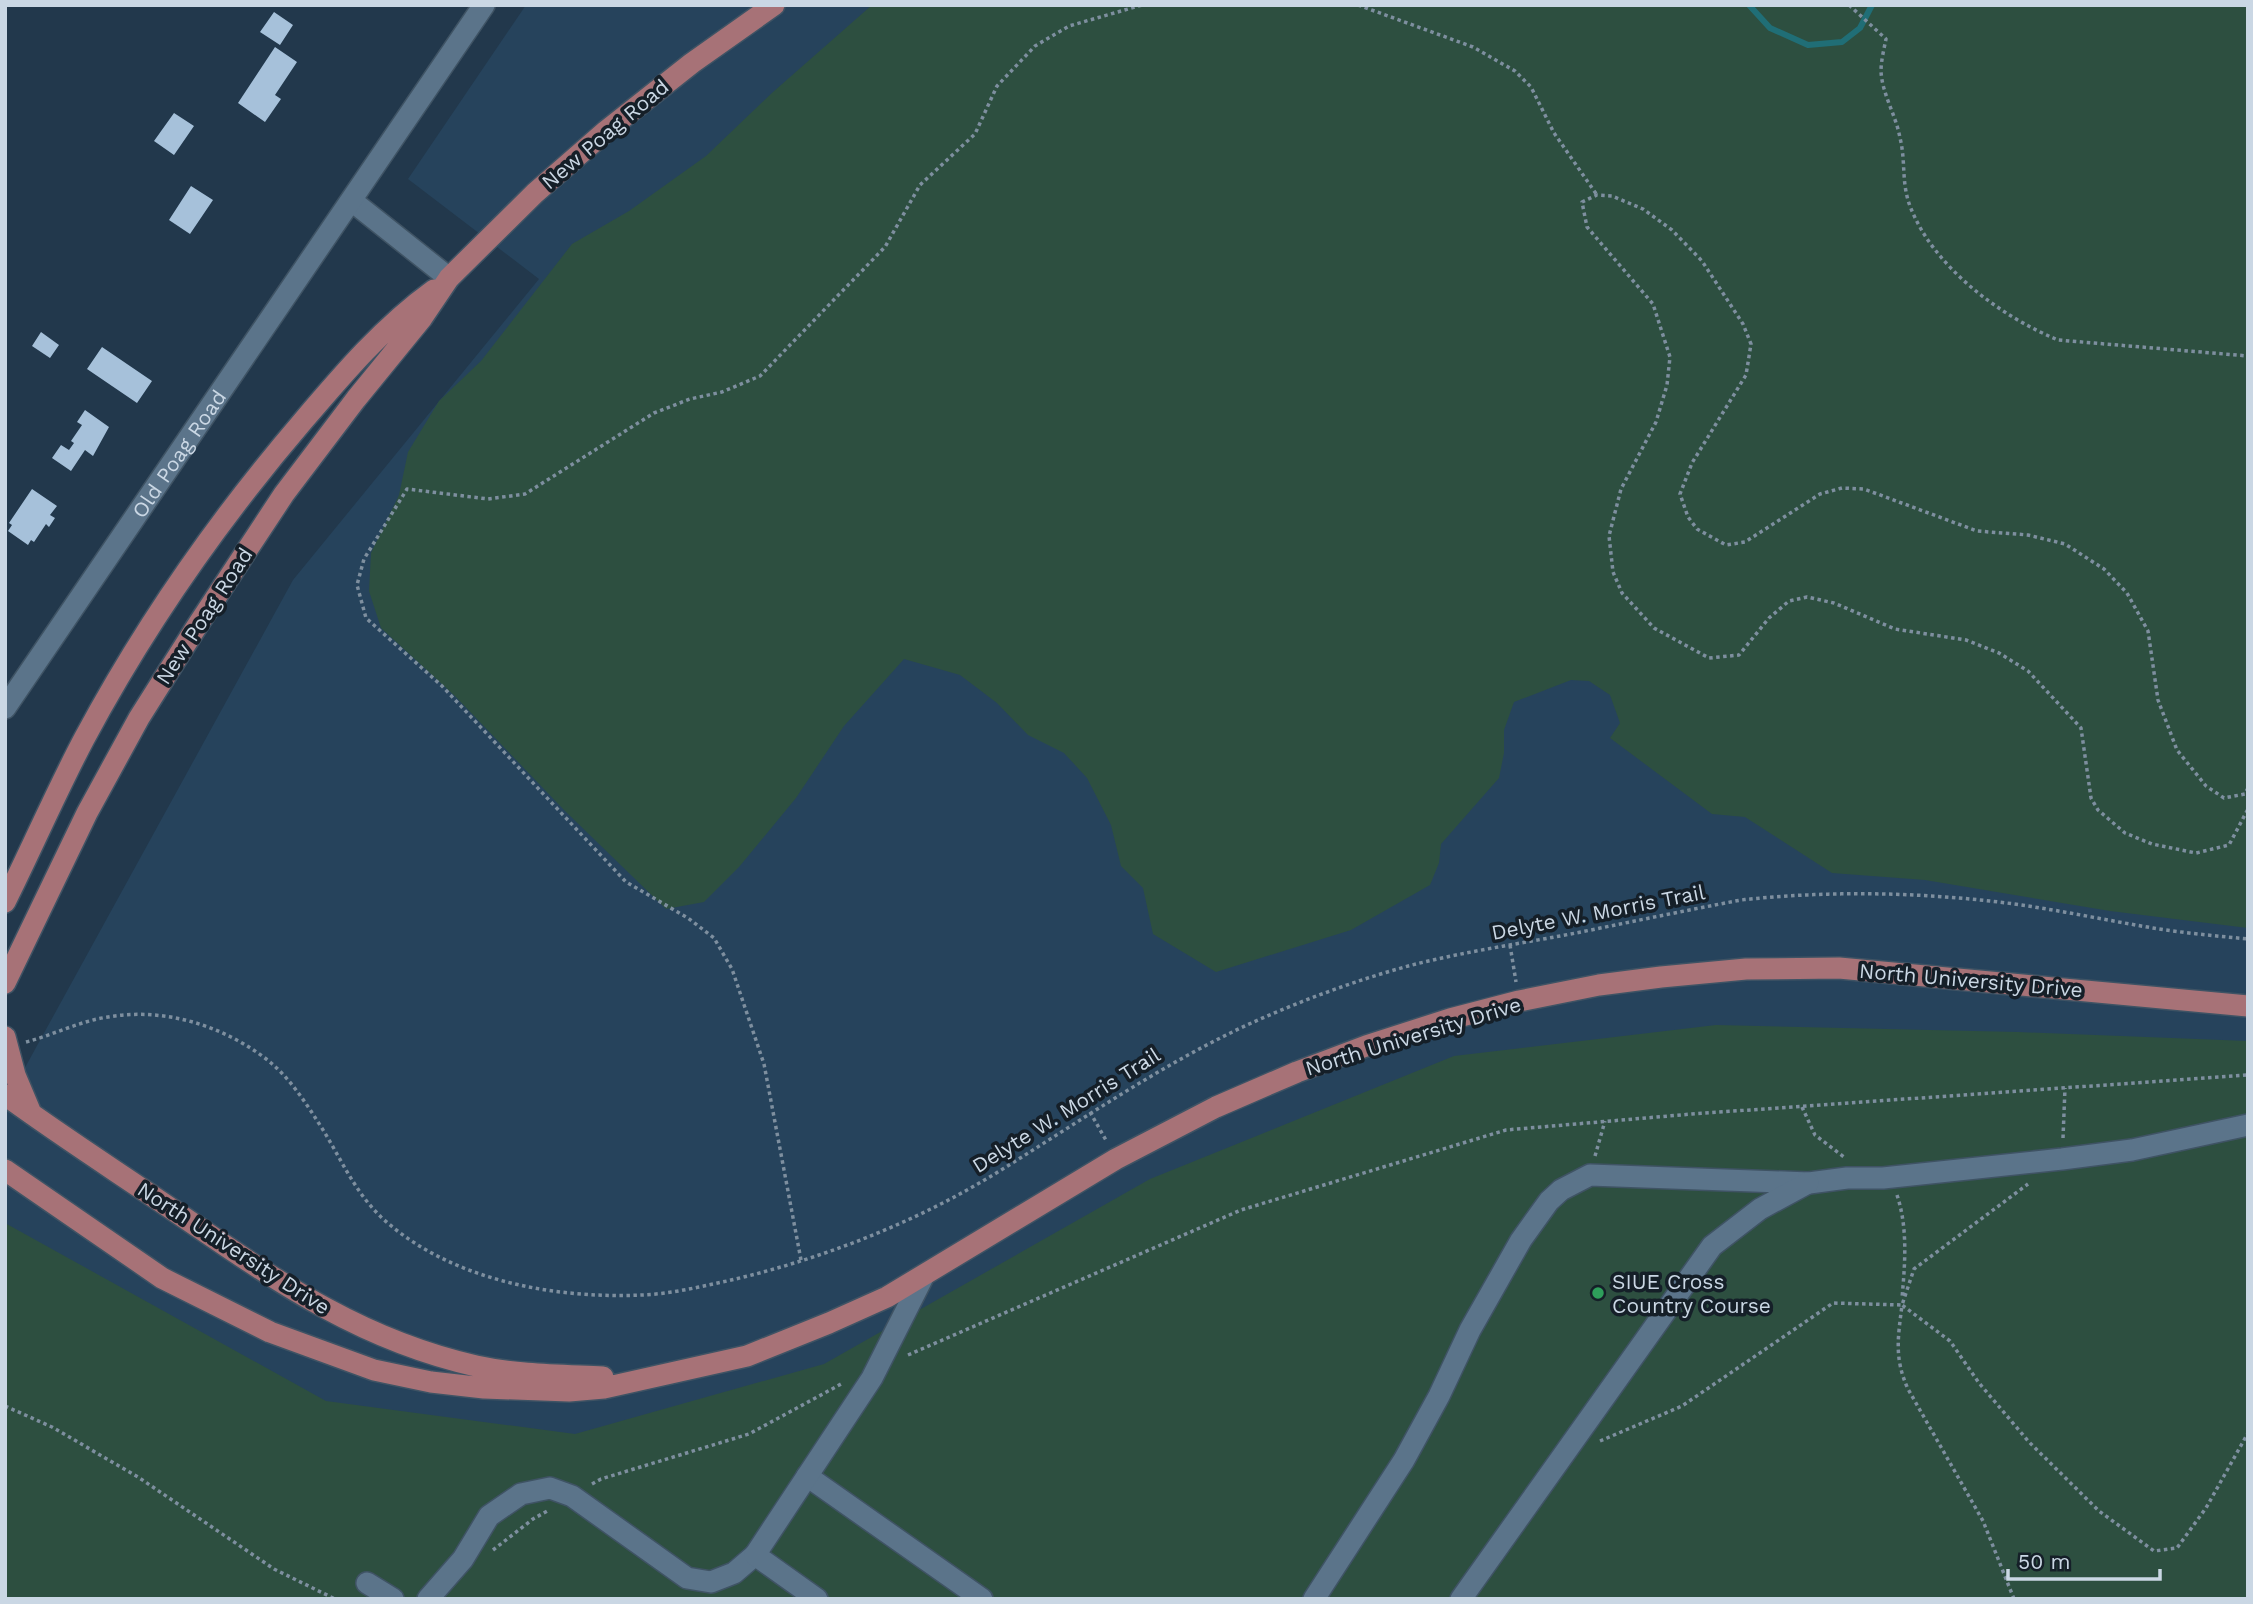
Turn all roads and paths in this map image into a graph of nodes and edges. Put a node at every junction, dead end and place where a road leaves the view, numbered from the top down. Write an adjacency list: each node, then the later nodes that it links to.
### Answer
1 (484, 5): 7 (street, Old Poag Road)
2 (774, 5): 8 (main road, New Poag Road)
3 (1142, 5): 33 (path)
4 (1358, 5): 6 (path)
5 (1849, 5): 9 (path)
6 (1597, 195): 11 (path); 12 (path)
7 (352, 201): 8 (street); 10 (street, Old Poag Road)
8 (449, 278): 13 (main road, New Poag Road); 16 (main road, New Poag Road)
9 (2248, 356)
10 (5, 708)
11 (2248, 788)
12 (2248, 809)
13 (5, 902)
14 (2248, 939): 15 (path, Delyte W. Morris Trail)
15 (1510, 945): 17 (path); 23 (path, Delyte W. Morris Trail)
16 (5, 984)
17 (1519, 1001): 18 (main road, North University Drive); 27 (main road, North University Drive)
18 (2248, 1006)
19 (6, 1042): 24 (main road); 33 (path, Delyte W. Morris Trail)
20 (2248, 1076): 21 (path)
21 (2065, 1088): 25 (path); 28 (path)
22 (5, 1095): 24 (main road, North University Drive)
23 (1090, 1112): 27 (path); 33 (path, Delyte W. Morris Trail)
24 (32, 1115): 37 (main road, North University Drive)
25 (1605, 1121): 30 (path); 36 (path)
26 (2248, 1125): 28 (street)
27 (1116, 1159): 34 (main road, North University Drive)
28 (2062, 1159): 31 (street)
29 (5, 1170): 37 (main road, North University Drive)
30 (1590, 1175): 31 (street); 52 (street)
31 (1809, 1183): 53 (street)
32 (2030, 1183): 35 (path)
33 (801, 1261)
34 (923, 1277): 36 (street); 37 (main road, North University Drive)
35 (1902, 1305): 40 (path); 41 (path); 54 (path)
36 (878, 1367): 42 (street)
37 (647, 1378)
38 (845, 1382): 43 (path)
39 (5, 1406): 47 (path)
40 (2248, 1433)
41 (1592, 1444)
42 (807, 1476): 45 (street); 51 (street)
43 (572, 1496): 44 (path); 45 (street); 49 (street)
44 (493, 1550)
45 (755, 1555): 50 (street)
46 (367, 1583): 48 (street)
47 (335, 1599)
48 (393, 1599)
49 (428, 1599)
50 (817, 1599)
51 (982, 1599)
52 (1314, 1599)
53 (1461, 1599)
54 (2014, 1599)

